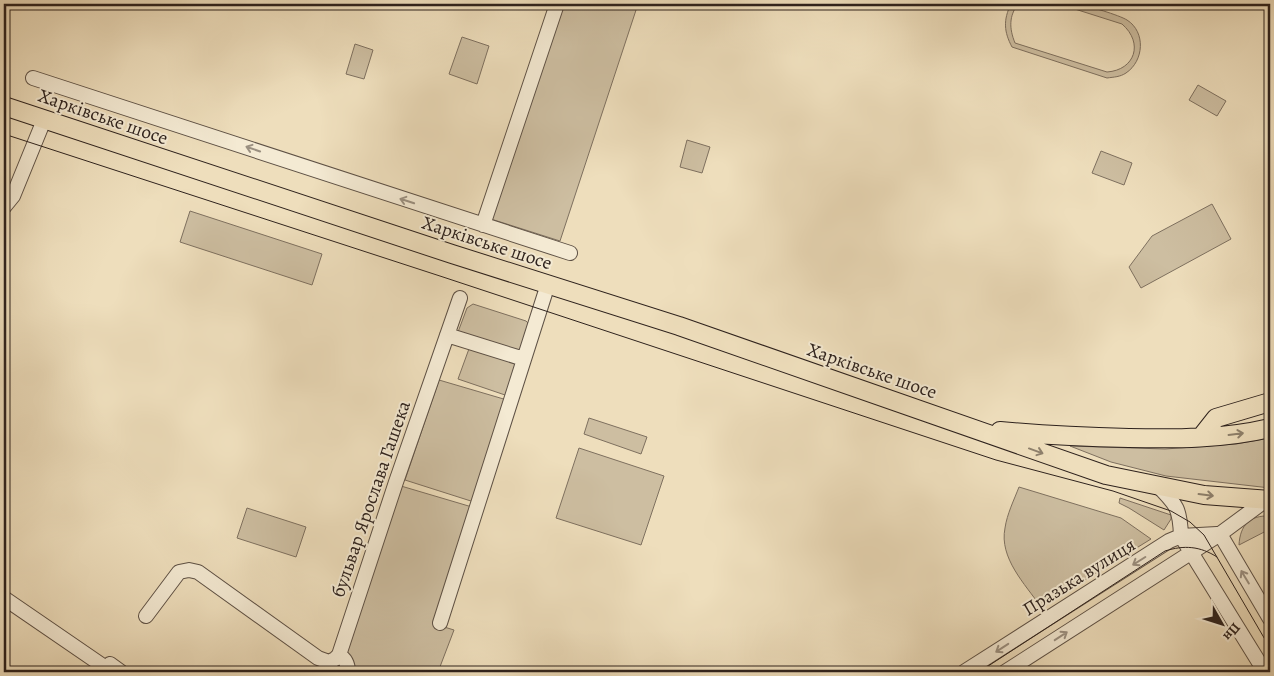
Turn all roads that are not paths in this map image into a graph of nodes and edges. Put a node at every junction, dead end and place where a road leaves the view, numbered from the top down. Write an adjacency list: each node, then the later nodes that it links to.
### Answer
1 (557, 4): 6 (street)
2 (33, 78): 6 (street, Харківське шосе, one-way to 2)
3 (4, 106): 4 (main road, Харківське шосе)
4 (44, 120): 5 (street); 8 (main road, Харківське шосе)
5 (4, 207)
6 (483, 225): 7 (street, Харківське шосе)
7 (570, 253)
8 (548, 284): 11 (street); 13 (main road, Харківське шосе)
9 (460, 298): 10 (street, бульвар Ярослава Гашека)
10 (447, 335): 11 (street); 25 (street, бульвар Ярослава Гашека)
11 (524, 360): 24 (street)
12 (1270, 402): 15 (main road)
13 (957, 422): 15 (main road, Харківське шосе); 16 (main road, Харківське шосе, one-way to 16)
14 (1270, 428): 15 (main road, Харківське шосе, one-way to 14)
15 (1201, 437)
16 (1158, 486): 17 (main road, Харківське шосе, one-way to 17); 19 (street)
17 (1268, 500): 18 (street, Празька вулиця)
18 (1220, 534): 19 (street, Празька вулиця); 20 (street, Празька вулиця); 23 (street, one-way to 18)
19 (1181, 536): 20 (street); 28 (street, Празька вулиця, one-way to 28)
20 (1191, 552): 29 (street, Празька вулиця, one-way to 20); 30 (street)
21 (4, 598): 26 (street)
22 (146, 616): 25 (street)
23 (1270, 619)
24 (440, 623)
25 (339, 655): 27 (street)
26 (110, 669)
27 (348, 672)
28 (964, 672)
29 (1005, 672)
30 (1265, 672)

